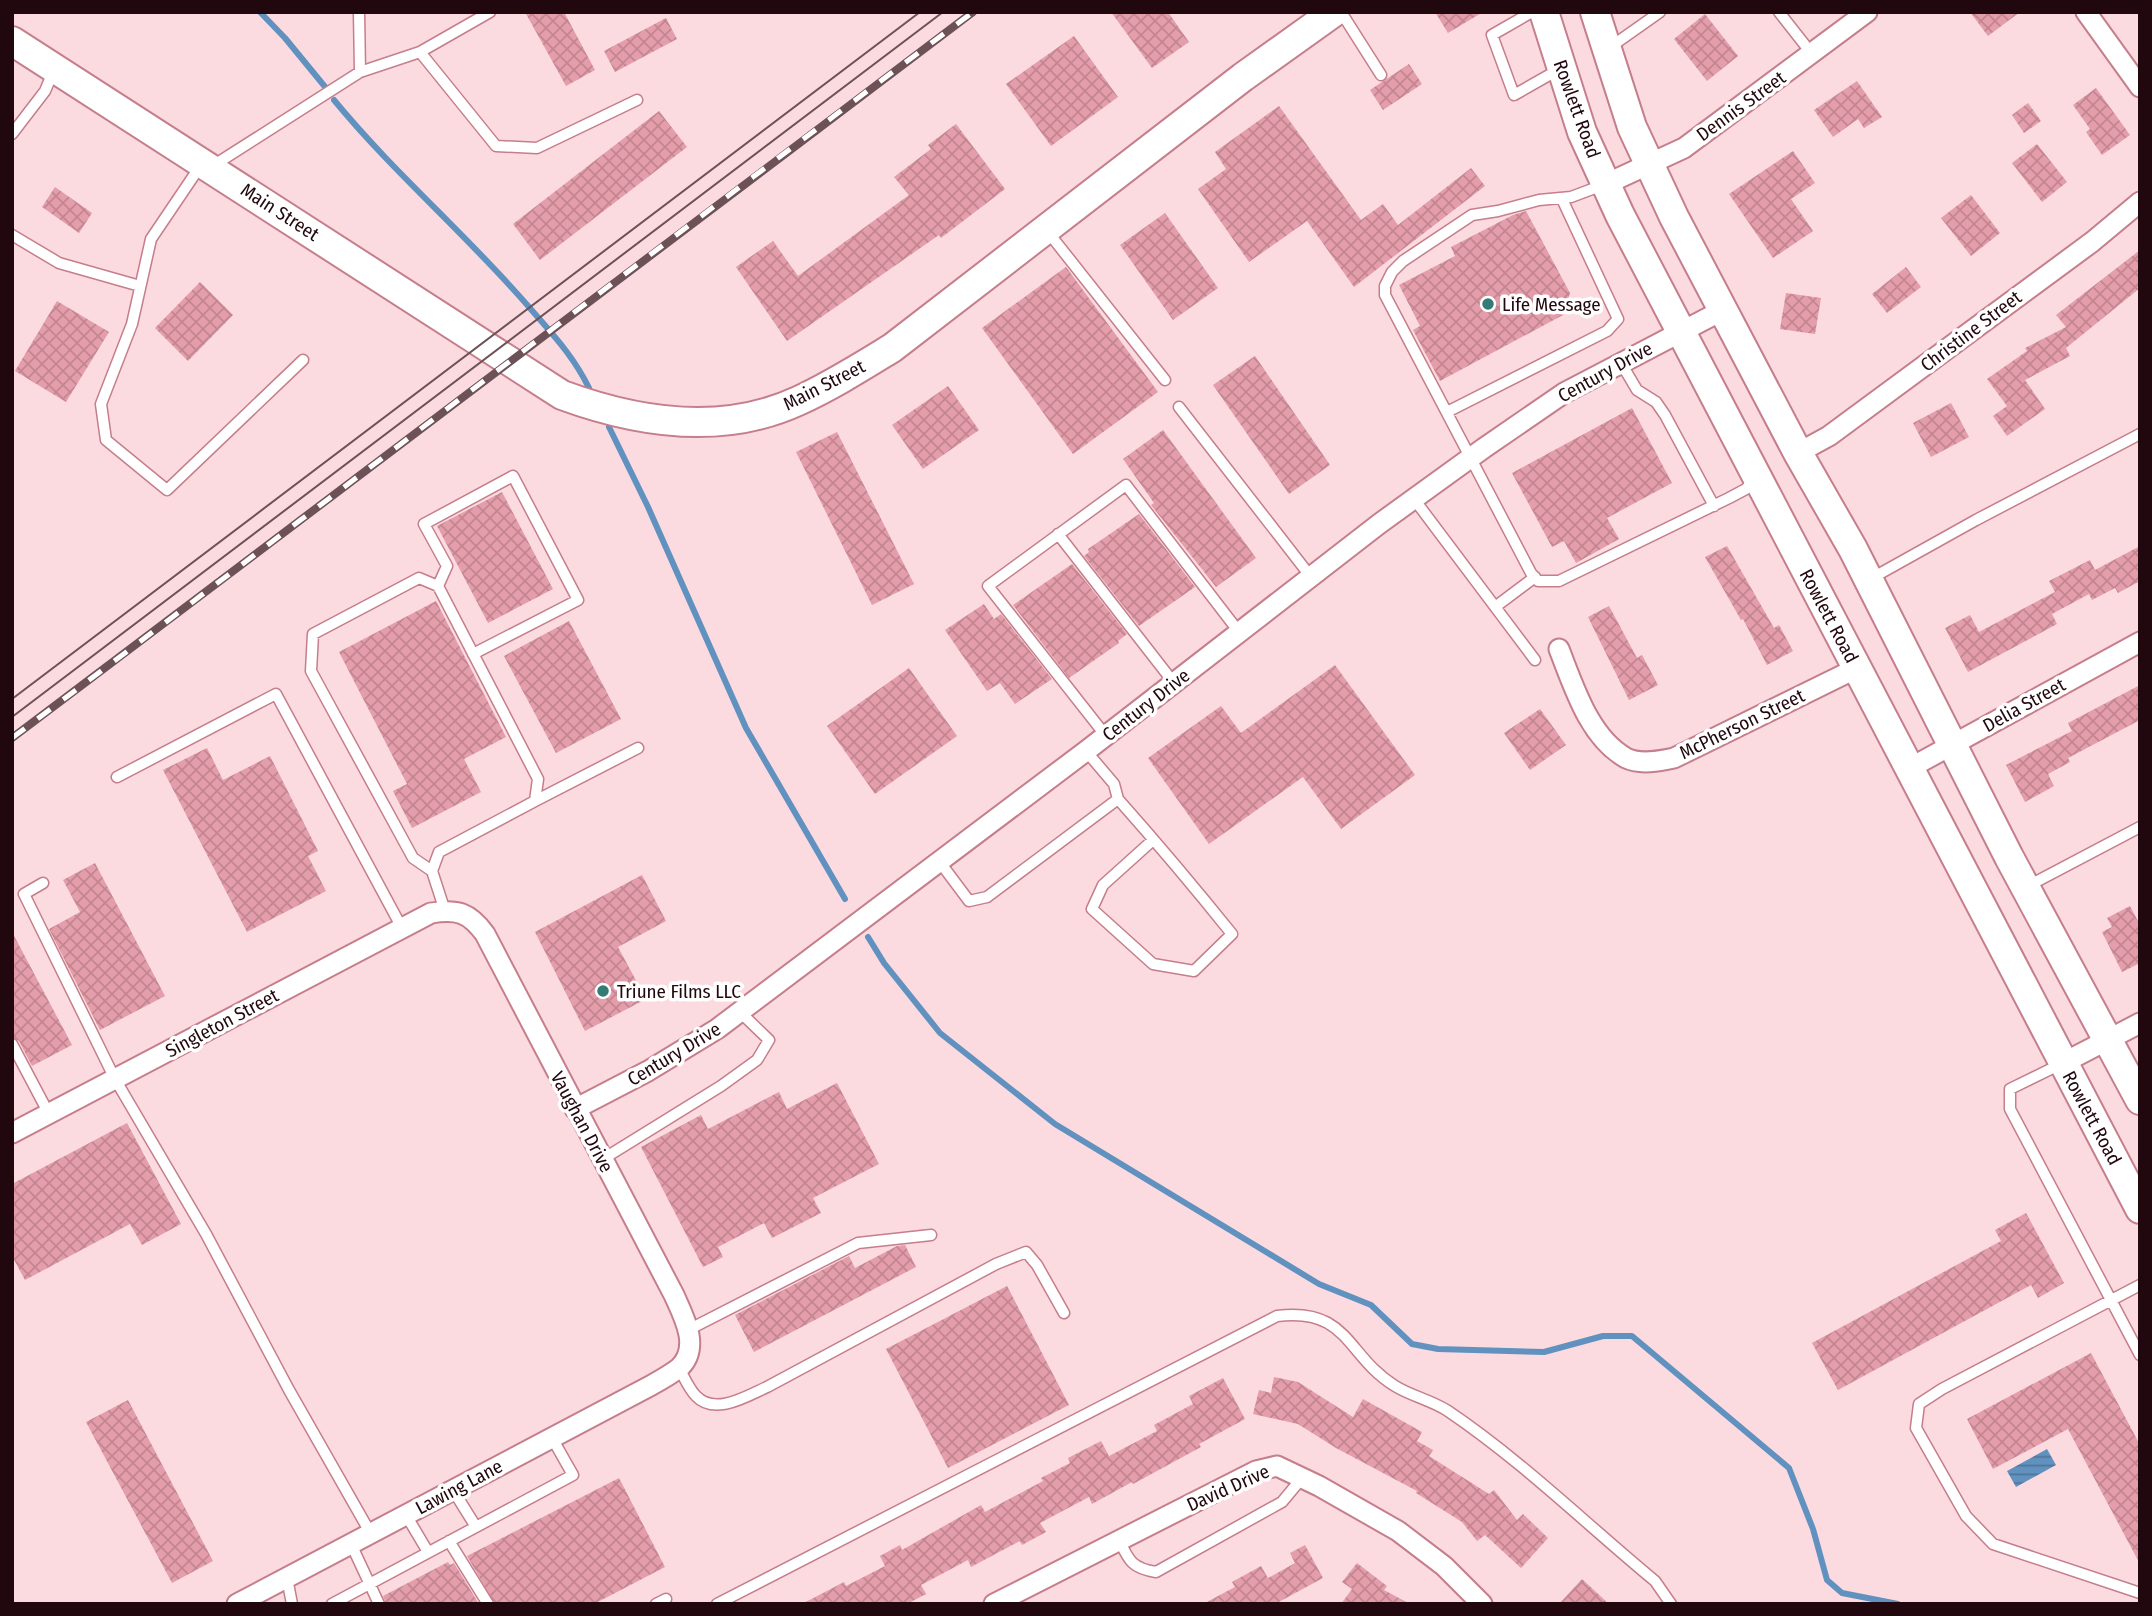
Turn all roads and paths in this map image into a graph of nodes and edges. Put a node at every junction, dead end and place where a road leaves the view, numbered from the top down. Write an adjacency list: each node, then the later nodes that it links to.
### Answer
1 (359, 12): 18 (lane)
2 (489, 12): 14 (lane)
3 (1334, 12): 28 (main road, Main Street)
4 (1341, 12): 19 (lane)
5 (1532, 12): 17 (lane)
6 (1544, 12): 17 (main road, Rowlett Road)
7 (1595, 12): 13 (main road)
8 (1660, 12): 13 (lane)
9 (1779, 12): 15 (lane)
10 (1867, 12): 15 (street, Dennis Street)
11 (2086, 12): 20 (street)
12 (12, 41): 16 (main road, Main Street)
13 (1606, 50): 24 (main road)
14 (420, 51): 18 (lane); 21 (lane)
15 (1812, 54): 24 (street, Dennis Street)
16 (55, 68): 22 (lane); 23 (main road, Main Street)
17 (1562, 68): 25 (main road, Rowlett Road)
18 (360, 72): 23 (lane)
19 (1381, 75)
20 (2140, 87)
21 (637, 100)
22 (12, 134)
23 (207, 164): 28 (main road, Main Street); 30 (lane)
24 (1650, 164): 25 (street, Dennis Street); 31 (main road)
25 (1606, 184): 26 (lane); 32 (main road, Rowlett Road)
26 (1562, 199): 37 (lane); 37 (lane)
27 (2140, 202): 39 (street, Christine Street)
28 (1046, 229): 35 (lane)
29 (12, 235): 30 (lane)
30 (140, 286): 33 (lane)
31 (1723, 310): 32 (street, Century Drive); 39 (main road)
32 (1681, 331): 34 (street, Century Drive); 41 (main road, Rowlett Road)
33 (303, 360)
34 (1621, 363): 40 (street, Century Drive); 43 (lane)
35 (1164, 380)
36 (1179, 407): 45 (lane)
37 (1447, 412): 40 (lane)
38 (2140, 434): 47 (lane)
39 (1798, 453): 47 (main road)
40 (1471, 457): 42 (street, Century Drive); 46 (lane)
41 (1756, 477): 43 (lane); 55 (main road, Rowlett Road)
42 (1413, 499): 45 (street, Century Drive); 49 (lane)
43 (1714, 506): 46 (lane)
44 (1058, 534): 50 (lane); 56 (lane); 57 (lane)
45 (1311, 577): 50 (street, Century Drive)
46 (1535, 577): 49 (lane)
47 (1868, 580): 58 (main road)
48 (438, 586): 53 (lane); 53 (lane); 68 (lane)
49 (1495, 607): 54 (lane)
50 (1239, 632): 56 (street, Century Drive)
51 (2140, 642): 58 (street, Delia Street)
52 (1559, 649): 55 (street, McPherson Street)
53 (473, 654): 64 (lane)
54 (1535, 660)
55 (1857, 668): 61 (main road, Rowlett Road)
56 (1174, 684): 57 (street, Century Drive)
57 (1106, 736): 60 (street, Century Drive)
58 (1952, 745): 61 (street, Delia Street); 70 (main road)
59 (638, 748): 64 (lane)
60 (1086, 751): 63 (lane); 67 (street, Century Drive)
61 (1908, 769): 77 (main road, Rowlett Road)
62 (117, 777): 72 (lane)
63 (1118, 799): 66 (lane); 67 (lane)
64 (535, 801): 68 (lane)
65 (2140, 827): 70 (lane)
66 (1153, 839): 66 (lane)
67 (939, 861): 73 (street, Century Drive)
68 (432, 872): 71 (lane)
69 (43, 883): 78 (lane)
70 (2025, 888): 75 (main road)
71 (438, 912): 72 (street, Singleton Street); 80 (street, Vaughan Drive)
72 (402, 929): 78 (street, Singleton Street)
73 (740, 1012): 80 (street, Century Drive); 83 (lane)
74 (2140, 1023): 75 (street)
75 (2108, 1041): 77 (street); 79 (main road)
76 (12, 1045): 81 (lane)
77 (2063, 1063): 84 (main road, Rowlett Road); 87 (lane)
78 (115, 1079): 81 (street, Singleton Street); 97 (lane)
79 (2140, 1100)
80 (575, 1109): 83 (street, Vaughan Drive)
81 (49, 1114): 82 (street, Singleton Street)
82 (12, 1133)
83 (602, 1160): 89 (street, Vaughan Drive)
84 (2140, 1209)
85 (931, 1235): 89 (lane)
86 (2140, 1285): 87 (lane)
87 (2110, 1301): 90 (lane); 104 (lane)
88 (1064, 1313): 91 (lane)
89 (688, 1330): 91 (street)
90 (2140, 1355)
91 (678, 1368): 92 (street, Lawing Lane)
92 (552, 1438): 94 (street, Lawing Lane); 96 (lane)
93 (1302, 1478): 98 (street, David Drive); 98 (lane); 113 (street, David Drive)
94 (453, 1490): 95 (street, Lawing Lane); 96 (lane)
95 (406, 1515): 97 (street, Lawing Lane); 101 (lane)
96 (476, 1527): 99 (lane)
97 (371, 1534): 100 (street, Lawing Lane)
98 (1119, 1540): 105 (street, David Drive)
99 (449, 1541): 101 (lane); 110 (lane)
100 (351, 1544): 102 (street, Lawing Lane); 103 (lane)
101 (428, 1552): 103 (lane)
102 (287, 1578): 106 (street, Lawing Lane); 107 (lane)
103 (370, 1584): 108 (lane); 109 (lane)
104 (2140, 1593)
105 (1019, 1598): 112 (street, David Drive)
106 (237, 1604)
107 (292, 1604)
108 (332, 1604)
109 (379, 1604)
110 (488, 1604)
111 (717, 1604): 114 (lane)
112 (994, 1604)
113 (1482, 1604)
114 (1671, 1604)

